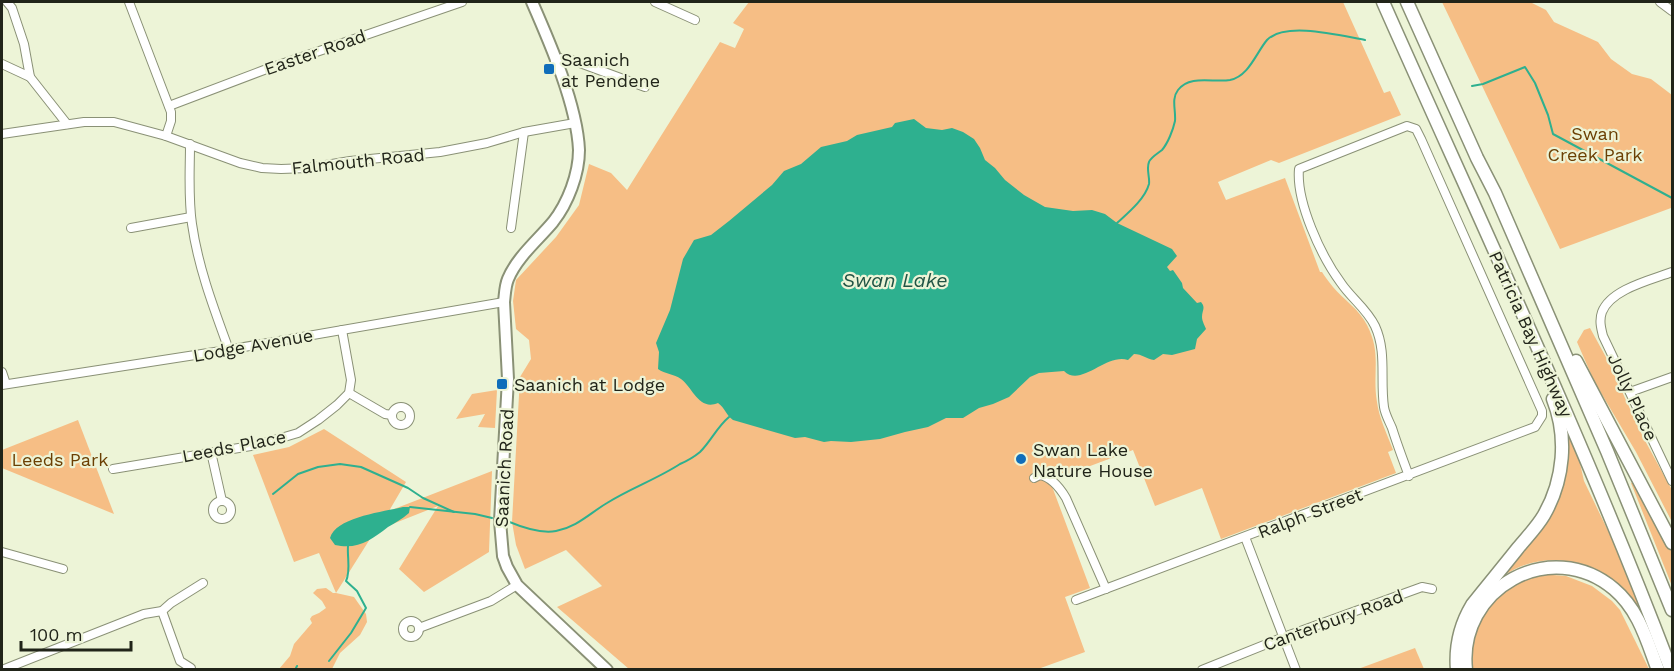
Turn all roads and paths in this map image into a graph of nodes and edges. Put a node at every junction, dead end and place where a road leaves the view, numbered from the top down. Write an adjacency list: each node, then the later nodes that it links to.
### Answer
1 (7, 2): 13 (street)
2 (129, 2): 15 (street)
3 (462, 2): 15 (street, Easter Road)
4 (532, 2): 11 (main road, Saanich Road)
5 (655, 2): 10 (street)
6 (1383, 2): 27 (highway, Patricia Bay Highway)
7 (1407, 2): 22 (highway, Patricia Bay Highway)
8 (1660, 2): 9 (street)
9 (1672, 11)
10 (695, 20)
11 (555, 61): 14 (street); 16 (main road, Saanich Road)
12 (2, 64): 13 (street)
13 (30, 77): 17 (street)
14 (645, 87)
15 (169, 106): 20 (street)
16 (575, 123): 18 (street, Falmouth Road); 28 (main road, Saanich Road)
17 (67, 124): 19 (street, Falmouth Road); 20 (street, Falmouth Road)
18 (524, 132): 21 (street, Falmouth Road); 25 (street)
19 (2, 134)
20 (166, 136): 21 (street, Falmouth Road)
21 (190, 144): 23 (street)
22 (1495, 193): 44 (highway); 52 (highway, Patricia Bay Highway)
23 (191, 218): 24 (street); 30 (street)
24 (131, 228)
25 (511, 228)
26 (1672, 272): 34 (street, Jolly Place)
27 (1506, 278): 61 (highway); 64 (highway, Patricia Bay Highway)
28 (504, 302): 29 (street, Lodge Avenue); 48 (main road, Saanich Road)
29 (342, 330): 30 (street, Lodge Avenue); 35 (street)
30 (229, 350): 33 (street, Lodge Avenue)
31 (2, 372): 33 (street)
32 (1672, 376): 34 (street)
33 (4, 384)
34 (1630, 392): 41 (street, Jolly Place)
35 (349, 393): 36 (street); 37 (street, Leeds Place)
36 (392, 415)
37 (211, 452): 38 (street, Leeds Place); 42 (street)
38 (113, 469)
39 (1409, 476): 39 (street, Ralph Street); 43 (street, Ralph Street)
40 (1034, 478): 49 (street)
41 (1672, 481)
42 (222, 501)
43 (1245, 537): 49 (street, Ralph Street); 55 (street)
44 (1672, 543)
45 (2, 552): 46 (street)
46 (63, 568)
47 (203, 583): 53 (street)
48 (517, 585): 54 (street); 58 (main road, Saanich Road)
49 (1106, 589): 51 (street, Ralph Street)
50 (1432, 589): 55 (street, Canterbury Road)
51 (1076, 600)
52 (1672, 610)
53 (162, 611): 56 (street); 57 (street)
54 (419, 628)
55 (1284, 637): 59 (street, Canterbury Road); 60 (street)
56 (2, 669)
57 (191, 669)
58 (607, 669)
59 (1202, 669)
60 (1296, 669)
61 (1457, 669)
62 (1466, 669): 63 (highway)
63 (1658, 669)
64 (1671, 669)

